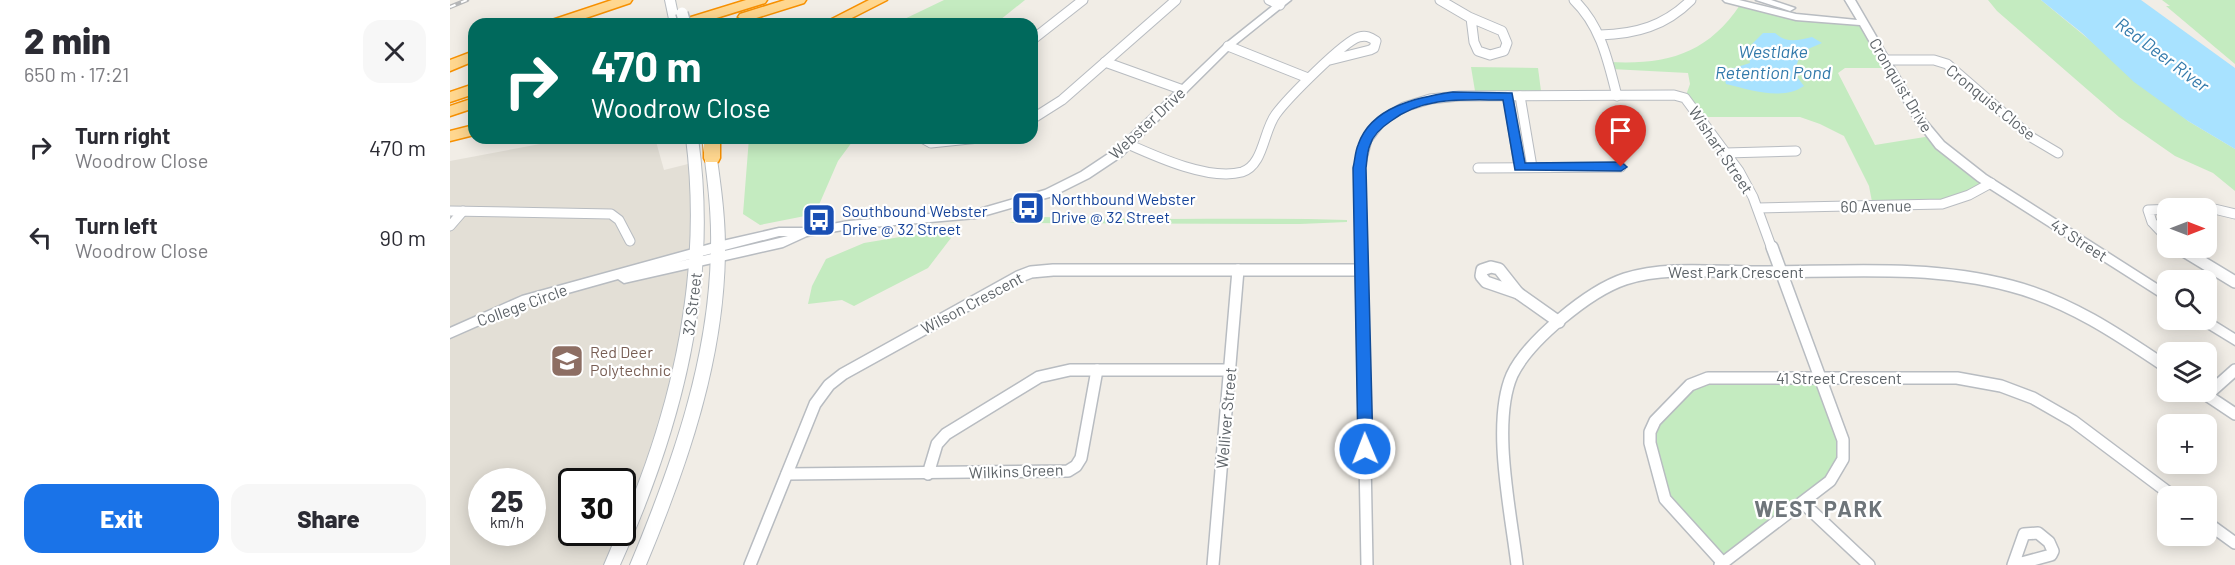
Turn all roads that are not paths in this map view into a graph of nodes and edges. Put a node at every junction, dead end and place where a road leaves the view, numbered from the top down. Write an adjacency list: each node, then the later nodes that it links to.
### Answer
1 (597, 0): 17 (highway)
2 (625, 0): 18 (highway)
3 (670, 0): 19 (main road)
4 (679, 0): 20 (main road)
5 (759, 0): 21 (highway)
6 (799, 0): 22 (highway)
7 (880, 0): 23 (highway)
8 (1083, 0): 26 (street)
9 (1176, 0): 32 (street)
10 (1440, 0): 24 (street)
11 (1574, 0): 27 (street)
12 (1691, 0): 27 (street)
13 (1728, 0): 25 (street)
14 (1761, 0): 25 (street)
15 (1850, 0): 25 (street, Cronquist Drive)
16 (1278, 2): 28 (street, Webster Drive)
17 (557, 18)
18 (572, 18)
19 (678, 18)
20 (679, 18)
21 (687, 18)
22 (742, 18)
23 (844, 18)
24 (1471, 18): 24 (street)
25 (1862, 20): 31 (street, Cronquist Drive)
26 (1038, 35)
27 (1600, 35): 39 (street)
28 (1228, 46): 34 (street); 35 (street, Webster Drive)
29 (468, 58): 33 (highway)
30 (1330, 60): 30 (street); 34 (street)
31 (1885, 60): 52 (street, Cronquist Close); 58 (street, Cronquist Drive)
32 (1105, 62): 35 (street); 43 (street)
33 (450, 66)
34 (1308, 78): 49 (street)
35 (1183, 90): 49 (street, Webster Drive)
36 (468, 91): 40 (highway)
37 (1508, 96): 38 (street, Wishart Street); 54 (street); 72 (street, Wishart Street)
38 (1520, 96): 39 (street, Wishart Street); 55 (street)
39 (1617, 96): 51 (street, Wishart Street)
40 (450, 97)
41 (468, 105): 42 (highway)
42 (450, 111)
43 (1038, 115)
44 (468, 132): 46 (highway)
45 (468, 136): 46 (highway)
46 (450, 138)
47 (693, 144): 69 (main road, 32 Street)
48 (711, 144): 53 (highway)
49 (1128, 144): 68 (street, Webster Drive)
50 (1796, 151): 51 (street)
51 (1726, 153): 59 (street, Wishart Street)
52 (2058, 153)
53 (712, 158): 68 (main road, 32 Street)
54 (1520, 167): 55 (street); 57 (street)
55 (1532, 167): 56 (street)
56 (1621, 167)
57 (1478, 168)
58 (1990, 183): 59 (street, 60 Avenue); 75 (street, 43 Street)
59 (1758, 208): 73 (street, Wishart Street)
60 (2157, 210): 66 (street)
61 (2217, 210): 64 (street)
62 (450, 211): 63 (street)
63 (463, 211): 65 (street); 67 (street)
64 (2235, 214)
65 (450, 226)
66 (2157, 227)
67 (630, 241)
68 (718, 252): 69 (street, Webster Drive); 97 (main road, 32 Street)
69 (697, 257): 79 (street, College Circle); 96 (main road, 32 Street)
70 (2195, 258): 74 (street)
71 (1238, 270): 72 (street, Wilson Crescent); 83 (street, Welliver Street); 89 (street, Wilson Crescent)
72 (1362, 270): 100 (street, Wishart Street)
73 (1782, 272): 77 (street, West Park Crescent); 81 (street, West Park Crescent); 85 (street, Wishart Street)
74 (2235, 282)
75 (2157, 290)
76 (1518, 293): 77 (street)
77 (1560, 322): 101 (street, West Park Crescent)
78 (2217, 329): 80 (street)
79 (450, 333)
80 (2235, 340)
81 (2157, 361)
82 (1097, 370): 83 (street); 90 (street); 90 (street, Wilkins Green)
83 (1229, 370): 99 (street, Welliver Street)
84 (2235, 370): 86 (street)
85 (1822, 378): 91 (street, 41 Street Crescent); 92 (street); 95 (street, 41 Street Crescent)
86 (2217, 384)
87 (2217, 401): 88 (street)
88 (2235, 414)
89 (787, 474): 90 (street, Wilkins Green); 98 (street, Wilson Crescent)
90 (928, 474)
91 (2159, 486)
92 (1803, 503): 95 (street); 102 (street)
93 (2217, 530): 94 (street)
94 (2235, 543)
95 (1722, 564)
96 (612, 565)
97 (638, 565)
98 (750, 565)
99 (1213, 565)
100 (1367, 565)
101 (1517, 565)
102 (1869, 565)

